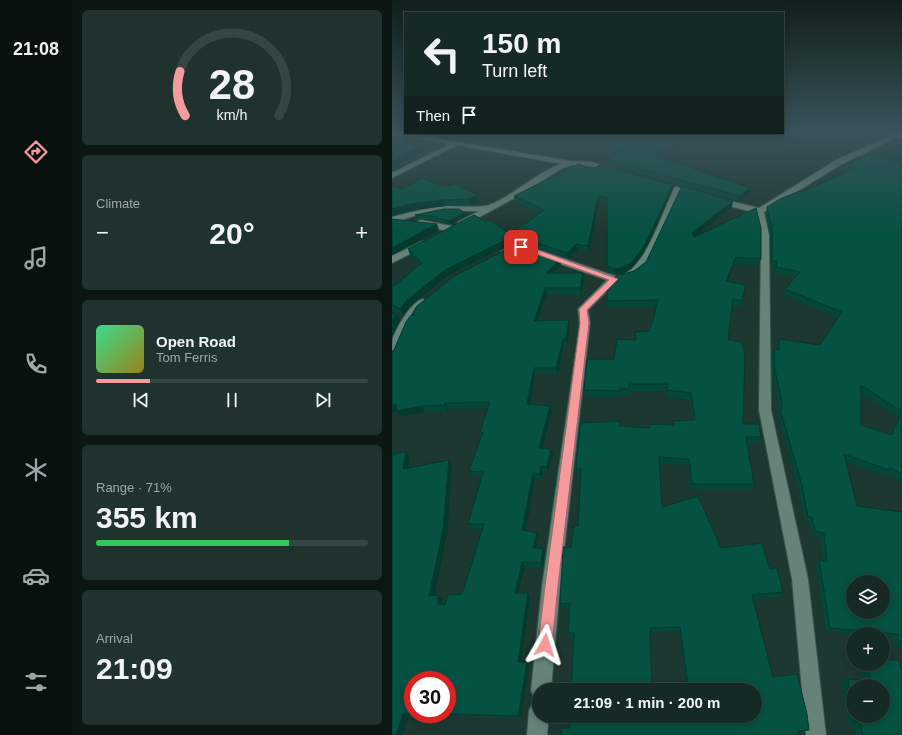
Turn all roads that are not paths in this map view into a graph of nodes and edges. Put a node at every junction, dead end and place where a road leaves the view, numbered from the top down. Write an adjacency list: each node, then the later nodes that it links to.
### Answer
1 (413, 165): 6 (street)
2 (564, 165): 9 (street)
3 (596, 165): 5 (street)
4 (834, 165): 10 (street)
5 (620, 172)
6 (392, 176)
7 (678, 189): 15 (street)
8 (708, 197): 10 (street)
9 (490, 208): 11 (street); 12 (street)
10 (760, 211): 21 (street)
11 (392, 220): 12 (street)
12 (452, 229): 14 (street)
13 (492, 257): 15 (street)
14 (392, 260)
15 (614, 279): 18 (street)
16 (434, 294): 17 (street)
17 (392, 353)
18 (542, 683)
19 (538, 723): 20 (street)
20 (537, 735)
21 (816, 735)

